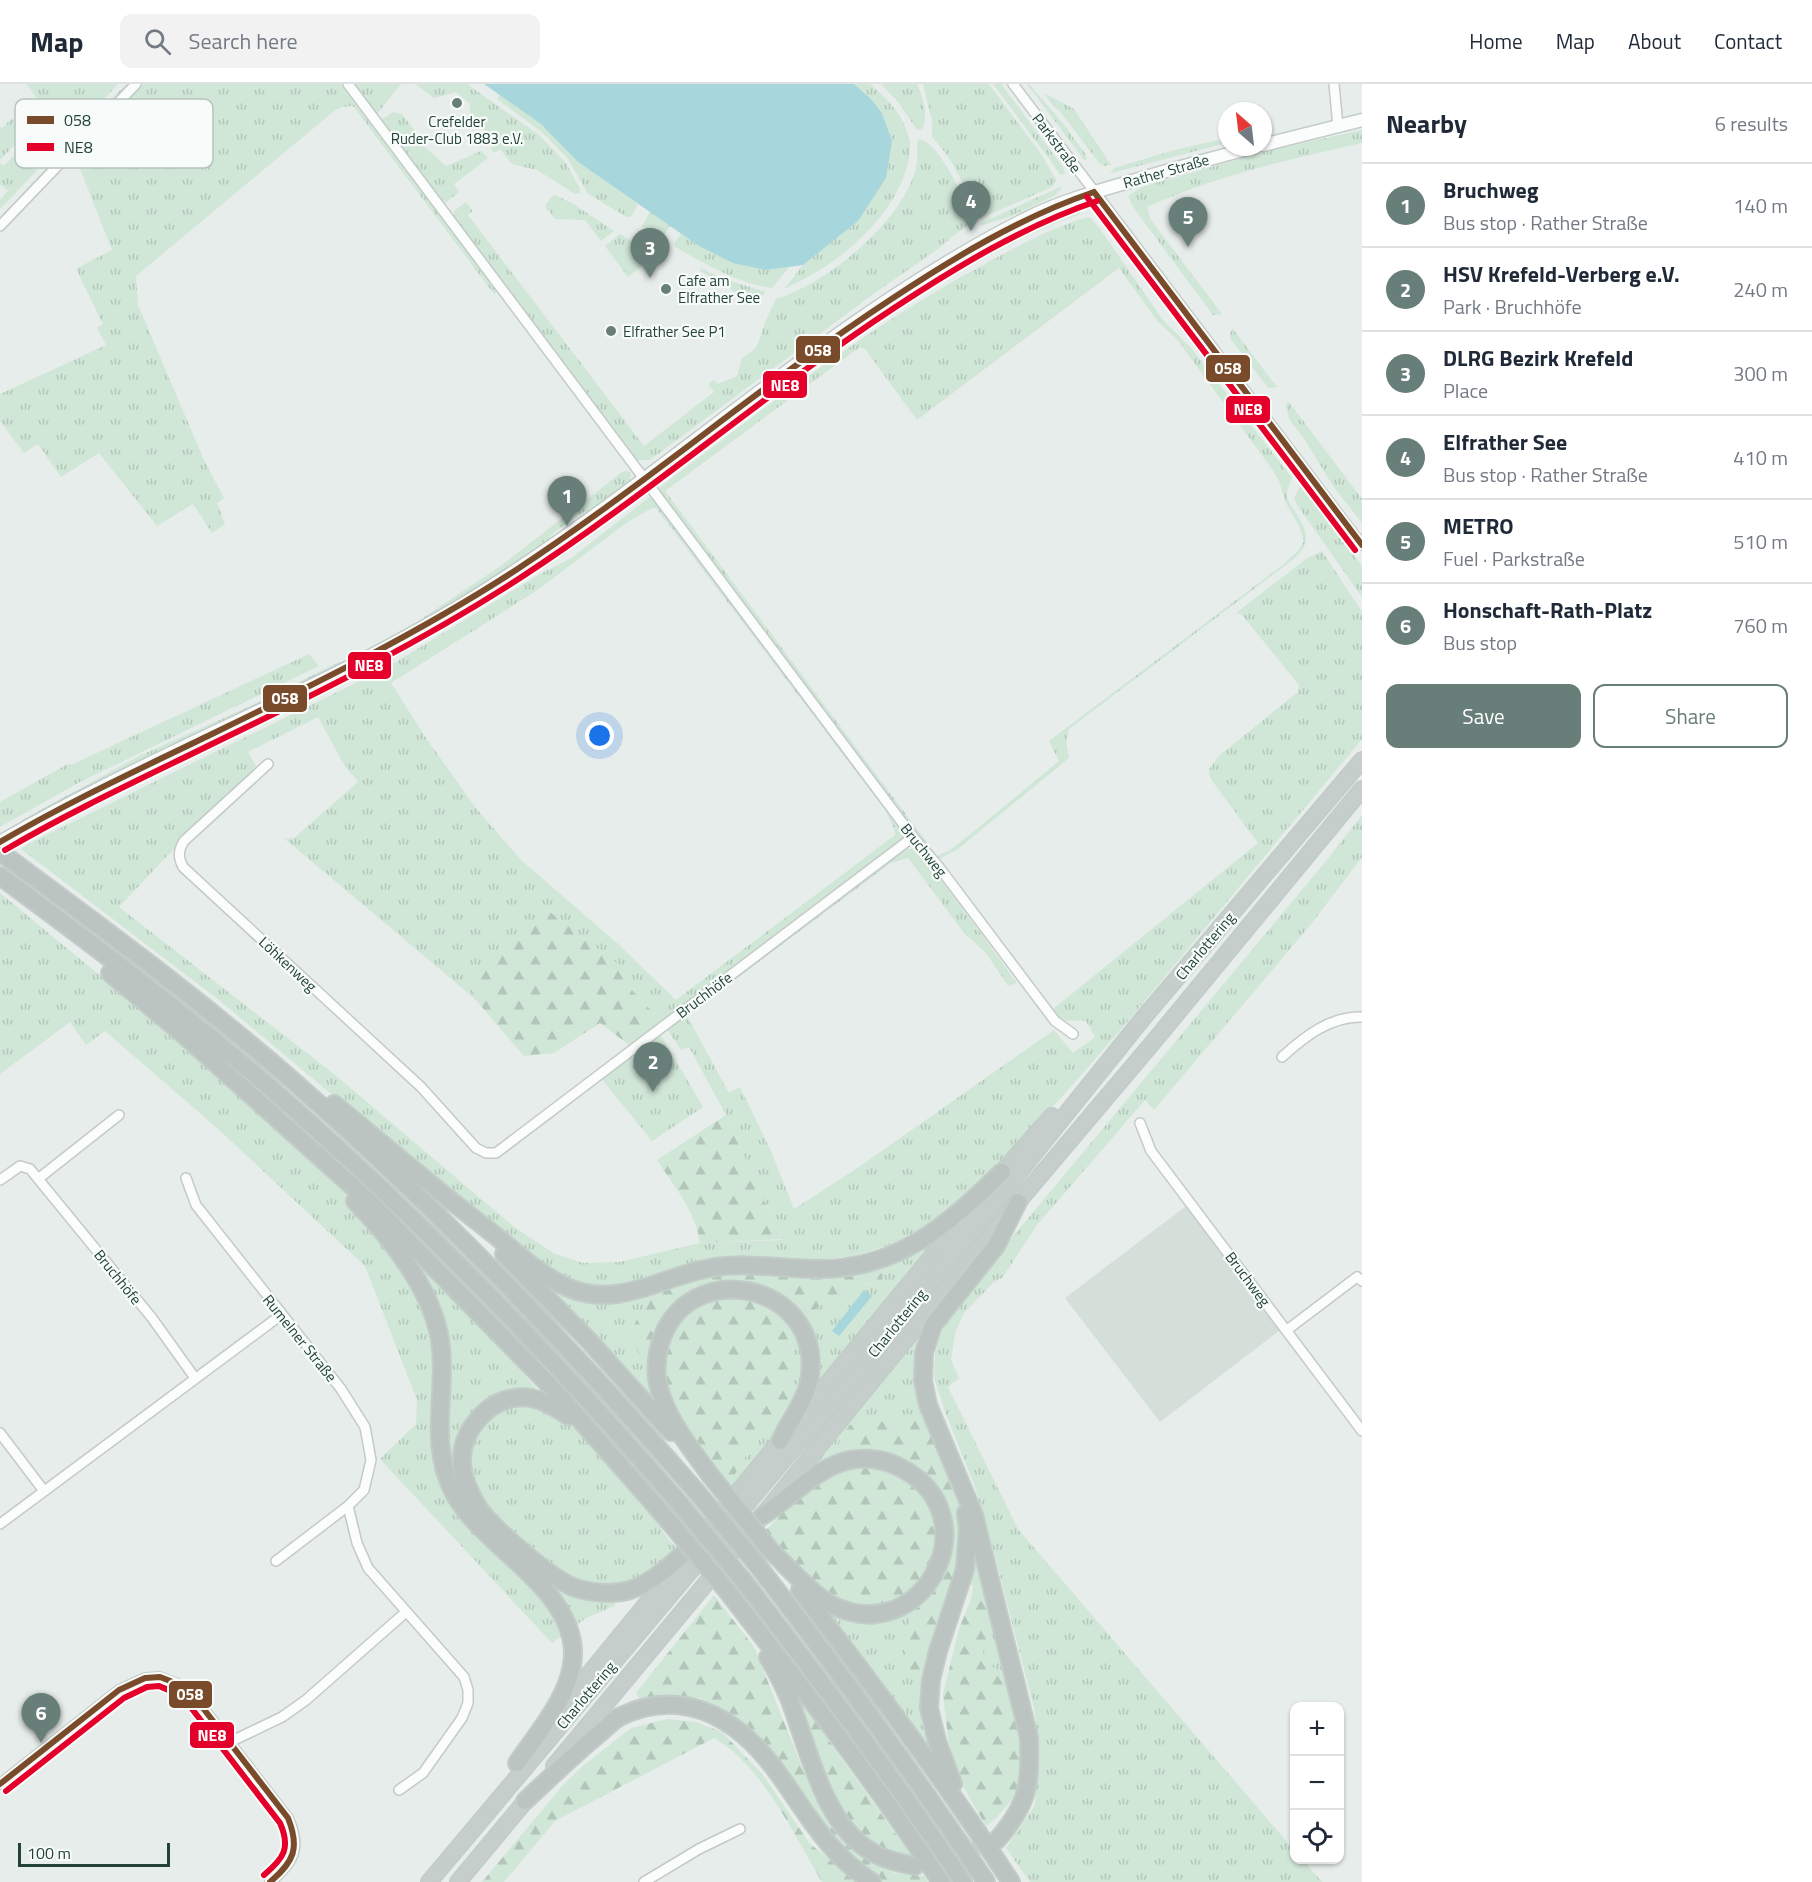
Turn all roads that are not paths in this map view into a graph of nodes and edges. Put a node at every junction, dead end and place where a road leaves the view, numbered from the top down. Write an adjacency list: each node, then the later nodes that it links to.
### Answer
1 (136, 84): 5 (street)
2 (348, 84): 13 (street, Bruchweg)
3 (1013, 84): 11 (street, Parkstraße)
4 (1334, 84): 7 (street)
5 (122, 99)
6 (1362, 120): 7 (main road)
7 (1338, 126): 8 (main road)
8 (1272, 143)
9 (1223, 156): 11 (main road, Rather Straße)
10 (56, 168): 12 (street)
11 (1094, 192): 13 (main road, Rather Straße); 14 (street, Parkstraße)
12 (0, 226)
13 (645, 479): 18 (street, Bruchweg); 19 (main road, Rather Straße)
14 (1362, 545)
15 (1362, 760): 23 (highway, Charlottering)
16 (268, 764): 31 (street, Löhkenweg)
17 (1362, 789): 36 (highway, Charlottering)
18 (913, 837): 25 (street, Bruchweg); 31 (street, Bruchhöfe)
19 (0, 842)
20 (0, 852): 27 (highway)
21 (0, 876): 22 (highway)
22 (52, 915): 29 (highway); 72 (highway, bridge)
23 (1144, 1017): 32 (highway); 67 (highway, Charlottering)
24 (1362, 1017): 26 (street)
25 (1073, 1034)
26 (1282, 1057)
27 (291, 1080): 37 (highway); 73 (highway, bridge)
28 (119, 1115): 34 (street)
29 (270, 1115): 45 (highway); 58 (highway)
30 (1140, 1123): 40 (street, Bruchweg)
31 (496, 1153)
32 (1002, 1172): 37 (highway); 44 (highway)
33 (186, 1178): 39 (street, Rumelner Straße)
34 (38, 1179): 35 (street, Bruchhöfe); 41 (street, Bruchhöfe)
35 (0, 1180)
36 (1018, 1202): 48 (highway); 50 (highway, Charlottering)
37 (461, 1210): 46 (highway)
38 (1362, 1281): 40 (street)
39 (281, 1315): 41 (street); 49 (street, Rumelner Straße)
40 (1287, 1330): 42 (street, Bruchweg)
41 (195, 1378): 47 (street)
42 (1362, 1431)
43 (0, 1433): 47 (street)
44 (780, 1441): 46 (highway); 52 (highway)
45 (620, 1465): 52 (highway); 55 (highway, bridge)
46 (710, 1475): 53 (highway, bridge)
47 (44, 1491): 51 (street)
48 (964, 1491): 62 (highway); 64 (highway)
49 (348, 1506): 54 (street, Rumelner Straße); 56 (street)
50 (762, 1516): 53 (highway); 61 (highway, Charlottering)
51 (0, 1524)
52 (699, 1539): 58 (highway)
53 (771, 1551): 62 (highway)
54 (276, 1561)
55 (728, 1592): 65 (highway); 71 (highway)
56 (406, 1612): 57 (street); 60 (street)
57 (230, 1742): 59 (street); 66 (street)
58 (517, 1763): 67 (highway)
59 (0, 1784)
60 (399, 1790)
61 (525, 1801): 68 (highway, Charlottering); 70 (highway)
62 (965, 1812): 74 (highway)
63 (740, 1829): 69 (street)
64 (997, 1840)
65 (915, 1866)
66 (270, 1882)
67 (427, 1882)
68 (458, 1882)
69 (644, 1882)
70 (873, 1882)
71 (941, 1882)
72 (963, 1882)
73 (986, 1882)
74 (1011, 1882)

